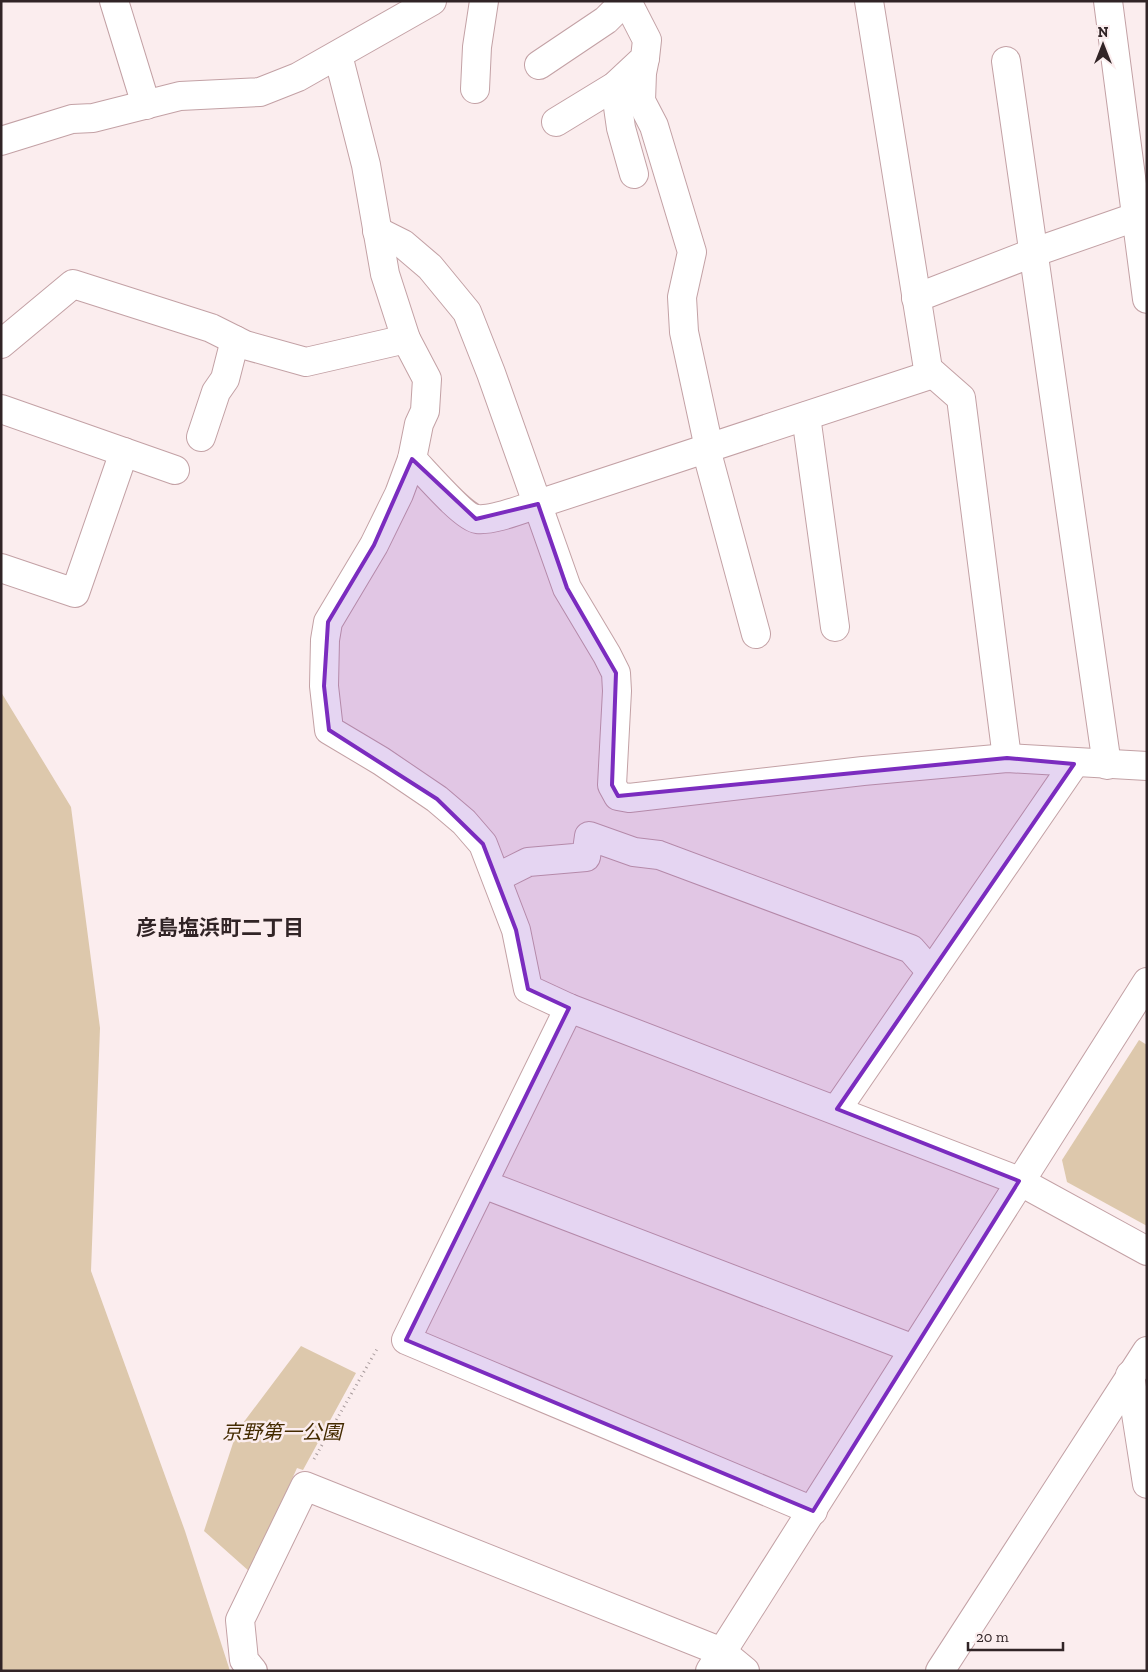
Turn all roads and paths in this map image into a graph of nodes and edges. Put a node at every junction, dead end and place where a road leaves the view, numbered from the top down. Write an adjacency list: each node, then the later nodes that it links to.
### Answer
1 (114, 1): 13 (street)
2 (432, 1): 7 (street)
3 (484, 1): 12 (street)
4 (626, 1): 8 (street); 10 (street)
5 (870, 1): 20 (street)
6 (1108, 1): 17 (street)
7 (338, 55): 13 (street); 18 (street)
8 (645, 58): 11 (street); 29 (street)
9 (1006, 60): 19 (street)
10 (539, 65)
11 (615, 86): 14 (street); 16 (street)
12 (475, 90)
13 (146, 105): 15 (street)
14 (556, 122)
15 (1, 142)
16 (634, 174)
17 (1142, 214): 19 (street); 21 (street)
18 (378, 231): 22 (street); 33 (street)
19 (1035, 252): 20 (street); 39 (street)
20 (916, 298): 25 (street)
21 (1147, 299)
22 (406, 339): 23 (street); 31 (street)
23 (235, 340): 24 (street); 28 (street)
24 (1, 344)
25 (933, 374): 27 (street); 37 (street)
26 (1, 409): 30 (street)
27 (806, 416): 29 (street); 35 (street)
28 (201, 437)
29 (707, 448): 33 (street); 36 (street)
30 (124, 452): 32 (street); 34 (street)
31 (412, 459): 33 (street); 41 (street)
32 (175, 470)
33 (538, 504): 37 (street)
34 (1, 568)
35 (834, 627)
36 (756, 634)
37 (1007, 758): 38 (street)
38 (1074, 764): 39 (street); 42 (street)
39 (1107, 765): 40 (street)
40 (1147, 766)
41 (498, 877): 42 (street); 44 (street)
42 (931, 972): 45 (street)
43 (1147, 982): 46 (street)
44 (569, 1008): 45 (street); 47 (street)
45 (837, 1109): 46 (street)
46 (1019, 1181): 48 (street); 50 (street)
47 (483, 1184): 49 (street); 50 (street)
48 (1147, 1251)
49 (406, 1340): 54 (path); 55 (street)
50 (914, 1349): 55 (street)
51 (1147, 1351): 52 (street)
52 (1130, 1376): 53 (street); 59 (street)
53 (1147, 1484)
54 (305, 1486): 56 (street); 57 (street)
55 (813, 1511): 56 (street)
56 (716, 1661): 58 (street)
57 (253, 1671)
58 (745, 1671)
59 (940, 1671)

